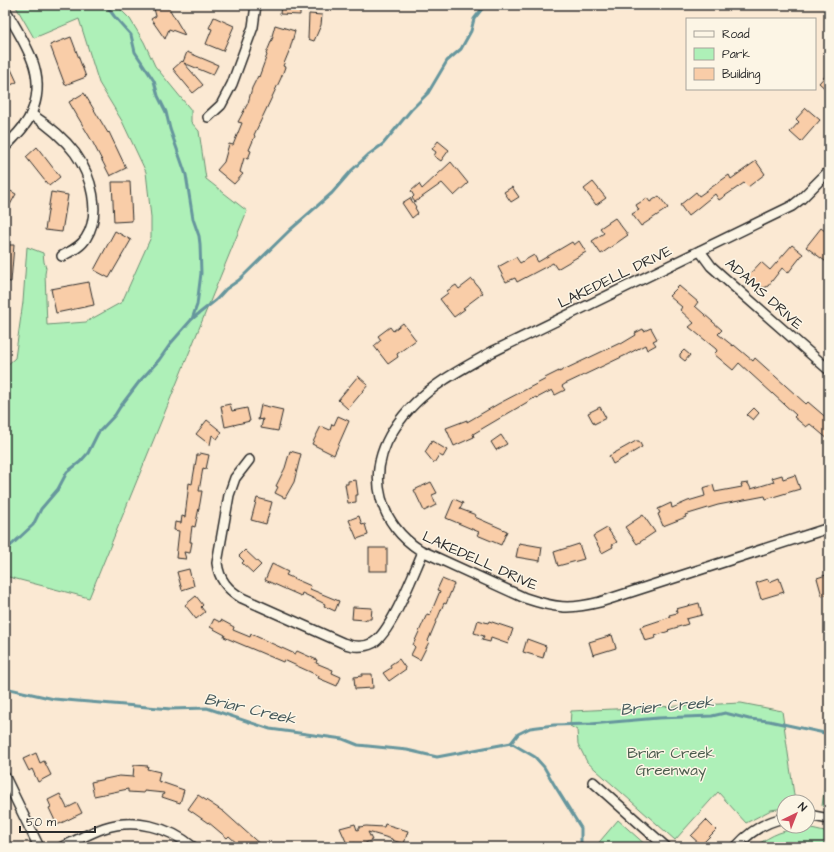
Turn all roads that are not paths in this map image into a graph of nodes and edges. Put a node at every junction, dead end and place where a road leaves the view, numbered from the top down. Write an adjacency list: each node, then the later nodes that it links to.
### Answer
1 (256, 5): 4 (street)
2 (5, 9): 3 (street)
3 (31, 114): 5 (street); 8 (street)
4 (208, 118)
5 (5, 148)
6 (829, 171): 7 (street, LAKEDELL DRIVE)
7 (700, 252): 9 (street, ADAMS DRIVE); 12 (street, LAKEDELL DRIVE)
8 (62, 256)
9 (829, 370)
10 (248, 460): 12 (street)
11 (829, 528): 12 (street, LAKEDELL DRIVE)
12 (423, 552)
13 (5, 777): 18 (street)
14 (593, 782): 21 (street)
15 (816, 817): 16 (street)
16 (829, 819)
17 (776, 820): 22 (street)
18 (39, 847)
19 (62, 847): 20 (street)
20 (193, 847)
21 (666, 847)
22 (736, 847)

